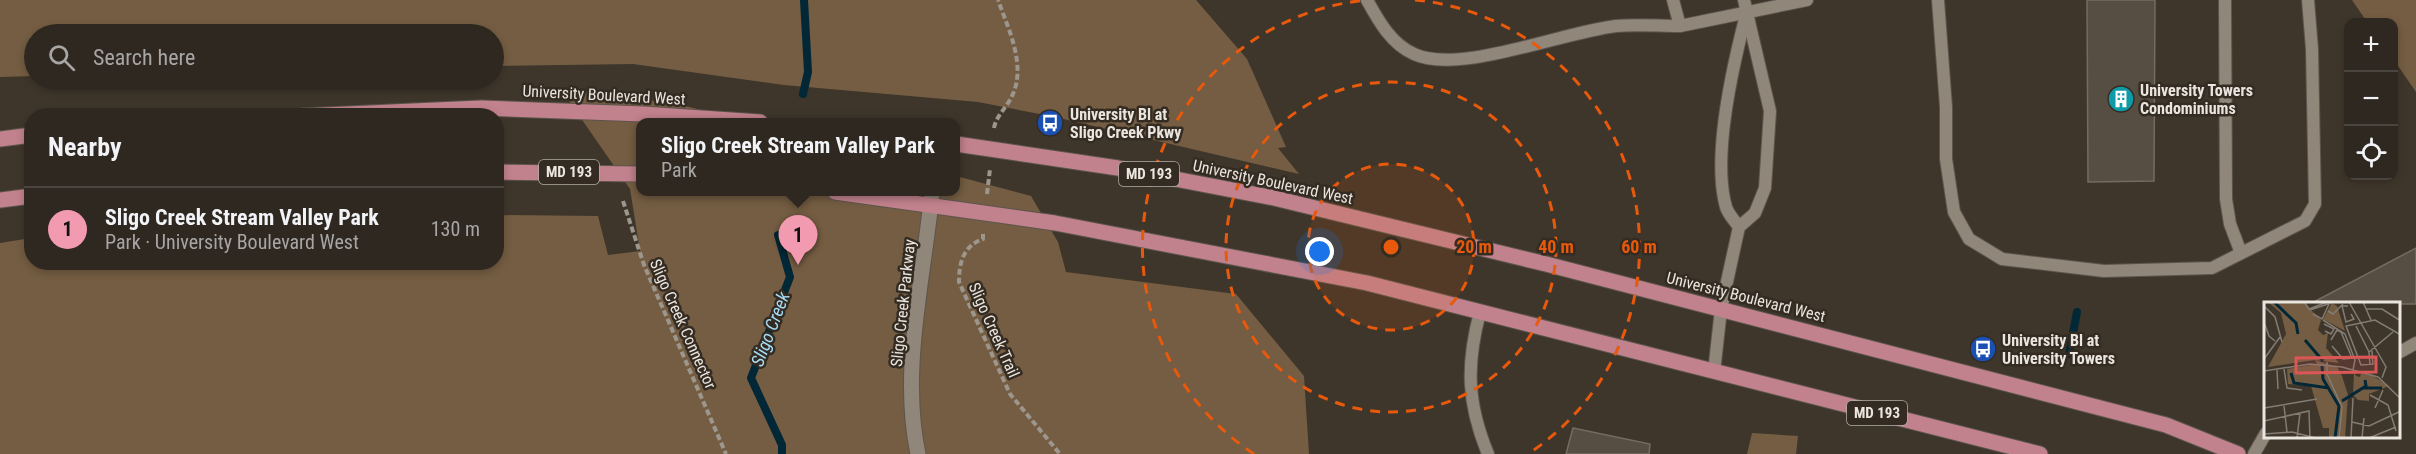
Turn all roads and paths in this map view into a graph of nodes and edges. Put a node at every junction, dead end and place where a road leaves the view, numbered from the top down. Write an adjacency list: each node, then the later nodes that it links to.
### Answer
1 (998, 0): 16 (path, Sligo Creek Trail)
2 (1366, 0): 10 (lane)
3 (1673, 0): 10 (lane)
4 (1744, 0): 9 (lane)
5 (1808, 0): 9 (lane)
6 (1938, 0): 26 (lane)
7 (2225, 0): 26 (lane)
8 (2308, 0): 26 (lane)
9 (1747, 13): 10 (lane); 25 (lane); 25 (lane)
10 (1680, 26)
11 (504, 109): 12 (main road, University Boulevard West)
12 (696, 118)
13 (24, 136): 14 (main road)
14 (0, 140)
15 (960, 145): 16 (main road, University Boulevard West / MD 193)
16 (992, 149): 24 (path, Sligo Creek Trail); 27 (main road, University Boulevard West / MD 193)
17 (504, 172): 18 (main road, MD 193)
18 (636, 174)
19 (900, 196): 21 (main road, MD 193)
20 (24, 197): 22 (main road)
21 (932, 198): 24 (main road, MD 193); 34 (street, Sligo Creek Parkway)
22 (0, 200)
23 (623, 201): 33 (path, Sligo Creek Connector)
24 (985, 212): 28 (main road, MD 193); 35 (path, Sligo Creek Trail)
25 (1739, 227): 27 (lane)
26 (2241, 253)
27 (1721, 309): 31 (lane); 38 (main road, University Boulevard West / MD 193)
28 (1480, 312): 31 (main road, MD 193); 36 (lane)
29 (2416, 343): 30 (lane)
30 (2401, 350)
31 (1714, 372): 37 (main road, MD 193)
32 (2264, 436): 39 (lane)
33 (726, 454)
34 (918, 454)
35 (1060, 454)
36 (1488, 454)
37 (2040, 454)
38 (2238, 454)
39 (2254, 454)

